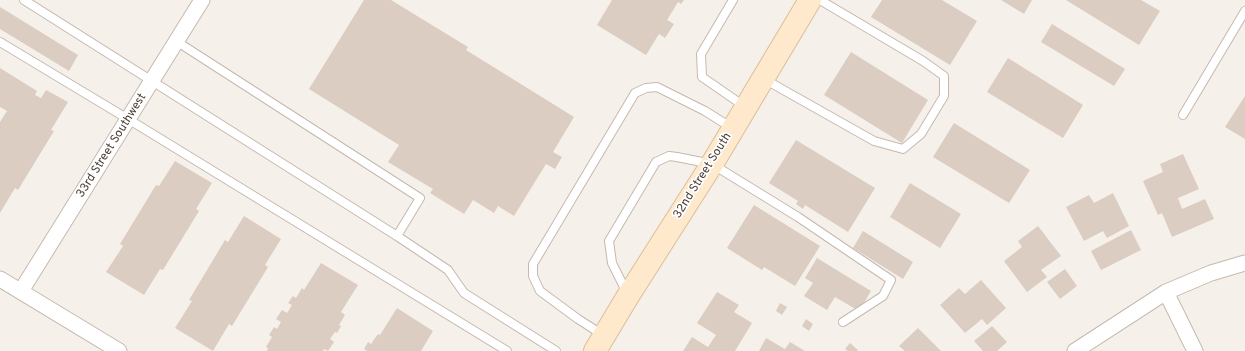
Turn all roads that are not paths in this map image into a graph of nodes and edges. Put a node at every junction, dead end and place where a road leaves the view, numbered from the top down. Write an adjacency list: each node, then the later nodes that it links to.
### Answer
1 (24, 0): 10 (lane)
2 (202, 0): 7 (street, 33rd Street Southwest)
3 (733, 0): 11 (lane)
4 (810, 0): 9 (street, 32nd Street South)
5 (820, 0): 9 (lane)
6 (1245, 11): 12 (lane)
7 (176, 41): 10 (street, 33rd Street Southwest); 16 (lane)
8 (0, 42): 13 (lane)
9 (762, 78): 11 (street, 32nd Street South)
10 (152, 80): 13 (street, 33rd Street Southwest); 16 (lane)
11 (745, 107): 14 (street, 32nd Street South)
12 (1183, 115)
13 (128, 119): 19 (street, 33rd Street Southwest); 25 (lane)
14 (732, 128): 15 (street, 32nd Street South); 23 (lane)
15 (712, 164): 21 (street, 32nd Street South); 21 (lane); 22 (lane)
16 (398, 236): 26 (lane)
17 (1245, 264): 20 (street)
18 (0, 279): 19 (street)
19 (21, 291): 24 (street)
20 (1166, 292): 27 (street); 28 (street)
21 (628, 296): 23 (street, 32nd Street South)
22 (843, 322)
23 (600, 346)
24 (119, 351)
25 (507, 351)
26 (556, 351)
27 (1075, 351)
28 (1195, 351)

